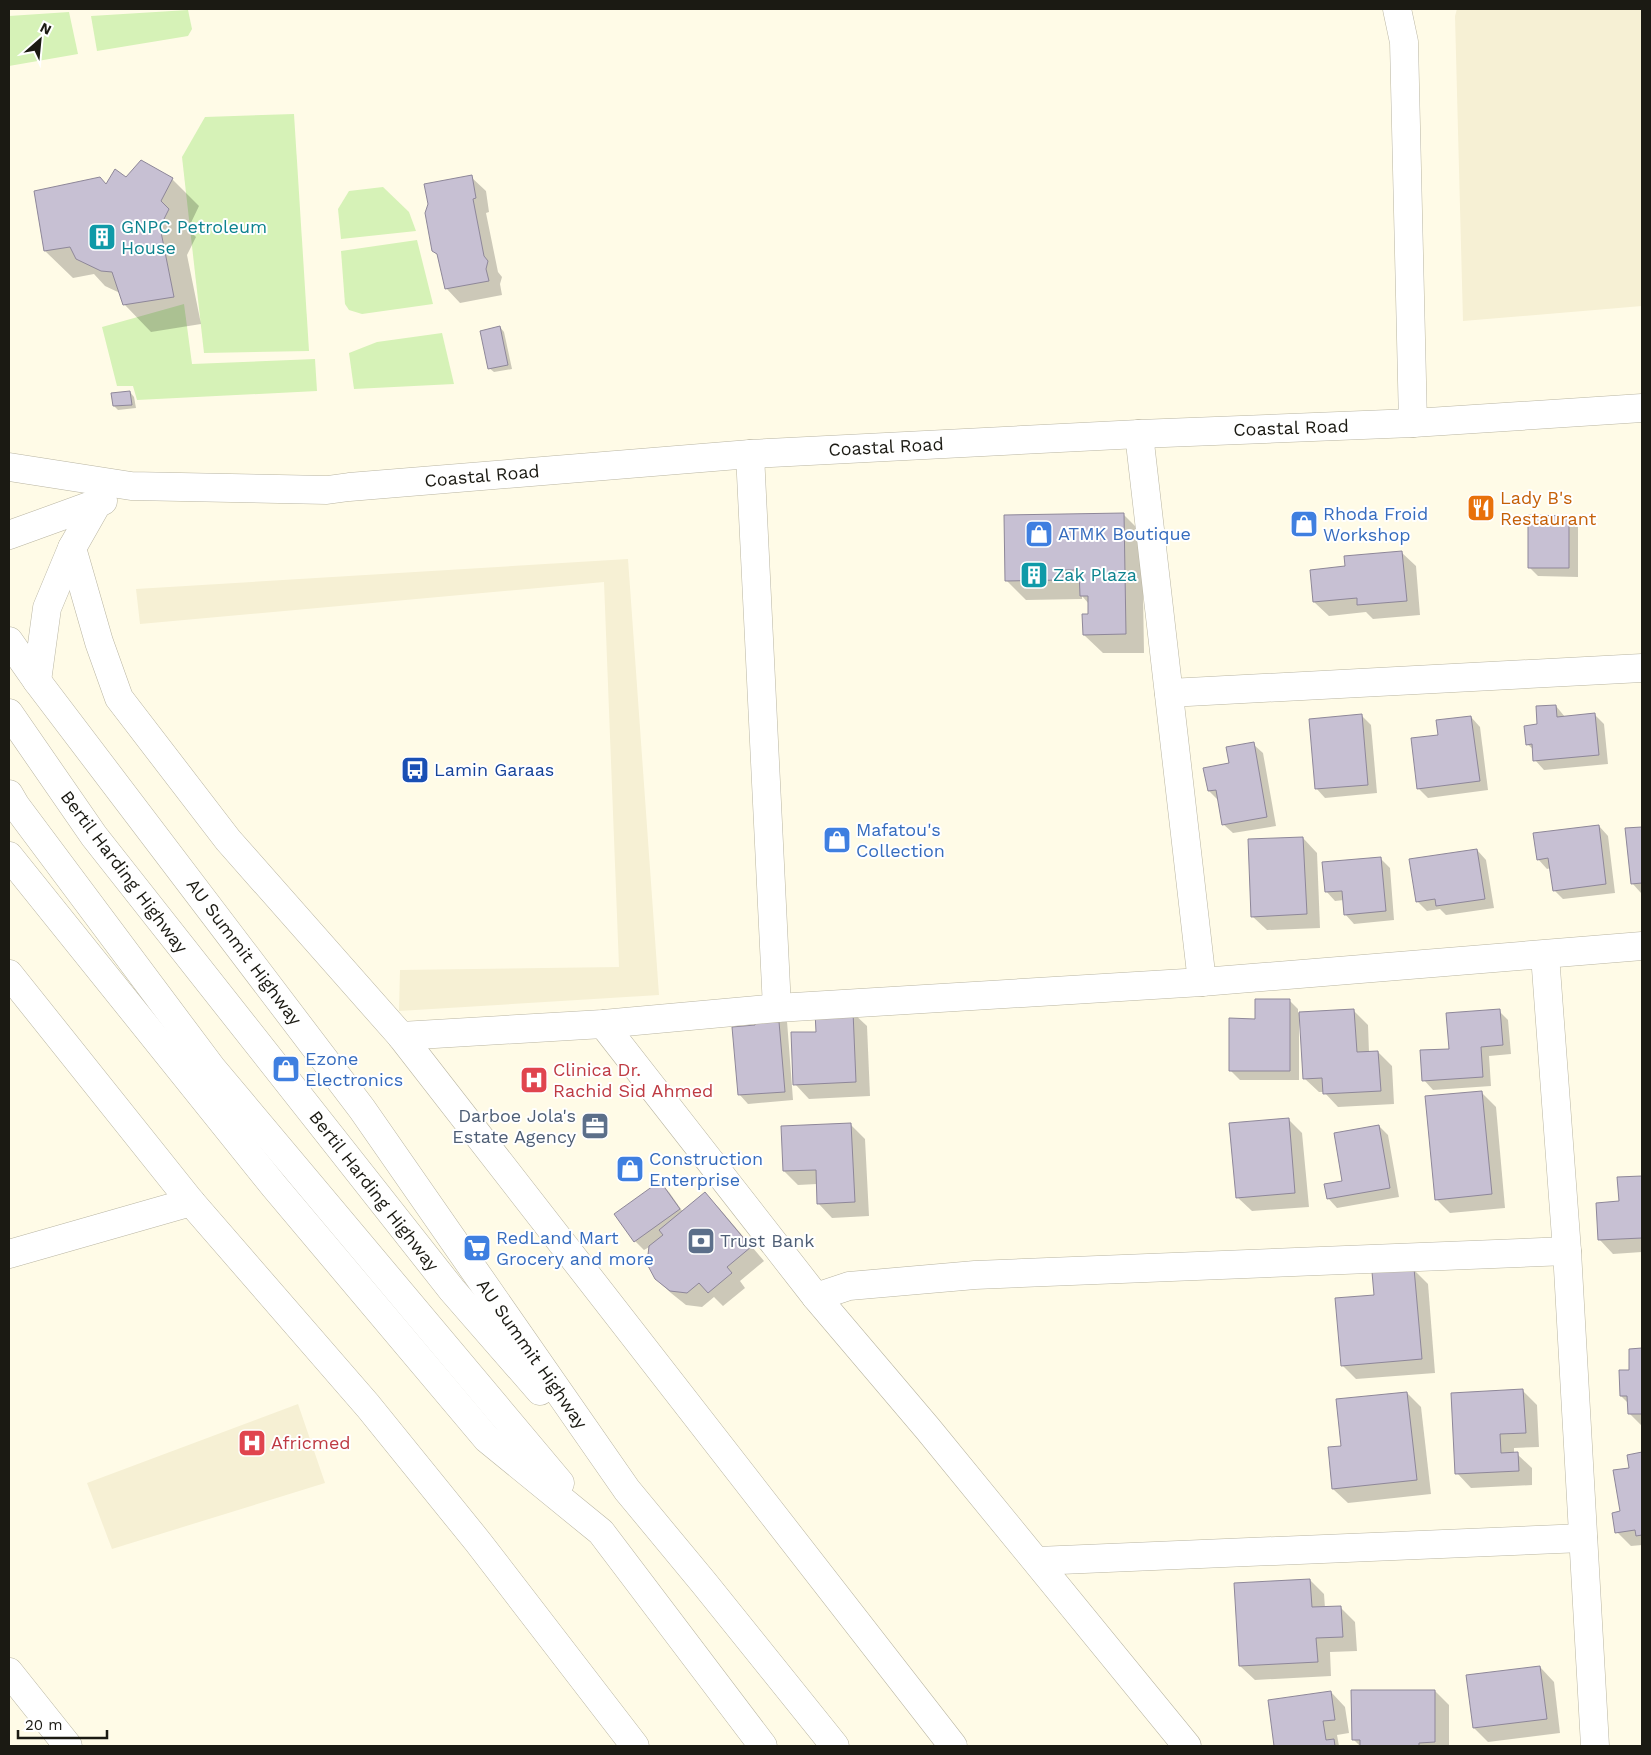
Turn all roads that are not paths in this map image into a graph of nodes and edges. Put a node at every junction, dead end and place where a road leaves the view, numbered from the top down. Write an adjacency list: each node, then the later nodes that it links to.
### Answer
1 (1397, 9): 3 (street)
2 (1413, 9): 3 (street)
3 (1404, 42): 5 (street)
4 (1642, 408): 5 (street, Coastal Road)
5 (1413, 423): 6 (street, Coastal Road)
6 (1139, 434): 7 (street, Coastal Road); 16 (street)
7 (750, 454): 9 (street, Coastal Road); 24 (street)
8 (9, 467): 9 (street, Coastal Road)
9 (131, 486): 10 (street, Coastal Road)
10 (97, 504): 11 (street, Coastal Road); 12 (street)
11 (9, 535)
12 (72, 548): 15 (street); 26 (street)
13 (9, 640): 15 (street, AU Summit Highway)
14 (1642, 668): 16 (street)
15 (37, 681): 31 (street, AU Summit Highway)
16 (1169, 694): 23 (street)
17 (9, 713): 31 (street, Bertil Harding Highway)
18 (9, 794): 32 (street)
19 (9, 856): 32 (street)
20 (1642, 946): 21 (street)
21 (1545, 955): 23 (street); 28 (street)
22 (9, 974): 27 (street)
23 (1202, 982): 24 (street)
24 (777, 1008): 25 (street)
25 (604, 1024): 26 (street); 30 (street)
26 (401, 1036): 40 (street)
27 (191, 1202): 29 (street); 37 (street)
28 (1567, 1251): 30 (street); 33 (street)
29 (9, 1254)
30 (816, 1297): 34 (street)
31 (627, 1490): 39 (street, AU Summit Highway)
32 (601, 1532): 38 (street)
33 (1583, 1538): 34 (street); 42 (street)
34 (1037, 1561): 41 (street)
35 (9, 1672): 36 (street)
36 (68, 1746)
37 (635, 1746)
38 (763, 1746)
39 (834, 1746)
40 (953, 1746)
41 (1187, 1746)
42 (1595, 1746)

